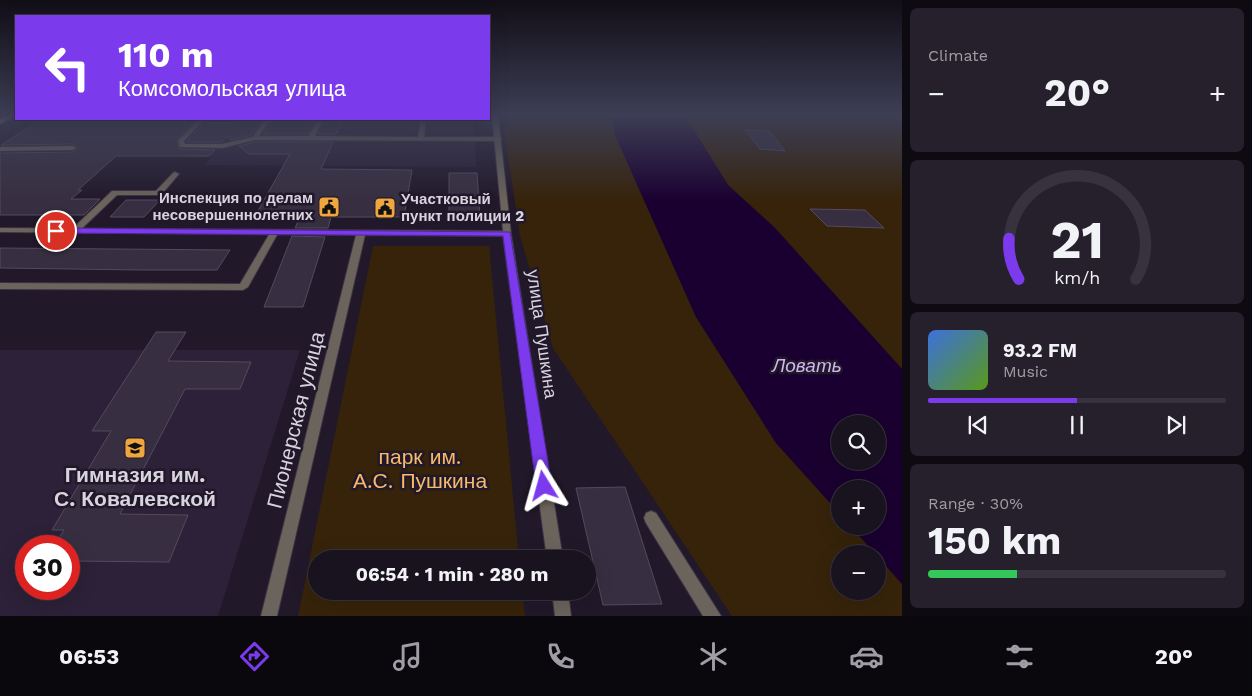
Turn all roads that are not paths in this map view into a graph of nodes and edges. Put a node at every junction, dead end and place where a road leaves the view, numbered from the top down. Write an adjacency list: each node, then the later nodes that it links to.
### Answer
1 (182, 144): 2 (street)
2 (231, 144)
3 (499, 144): 11 (street, улица Пушкина)
4 (73, 148): 5 (street)
5 (0, 149)
6 (175, 174): 8 (street)
7 (0, 230): 8 (street)
8 (74, 231): 9 (street)
9 (274, 233): 10 (street); 12 (street)
10 (362, 234): 11 (street); 16 (street, Пионерская улица)
11 (507, 234): 14 (street, улица Пушкина)
12 (0, 286)
13 (651, 518): 18 (street)
14 (554, 550)
15 (561, 600): 17 (street)
16 (269, 616)
17 (563, 616)
18 (713, 616)

